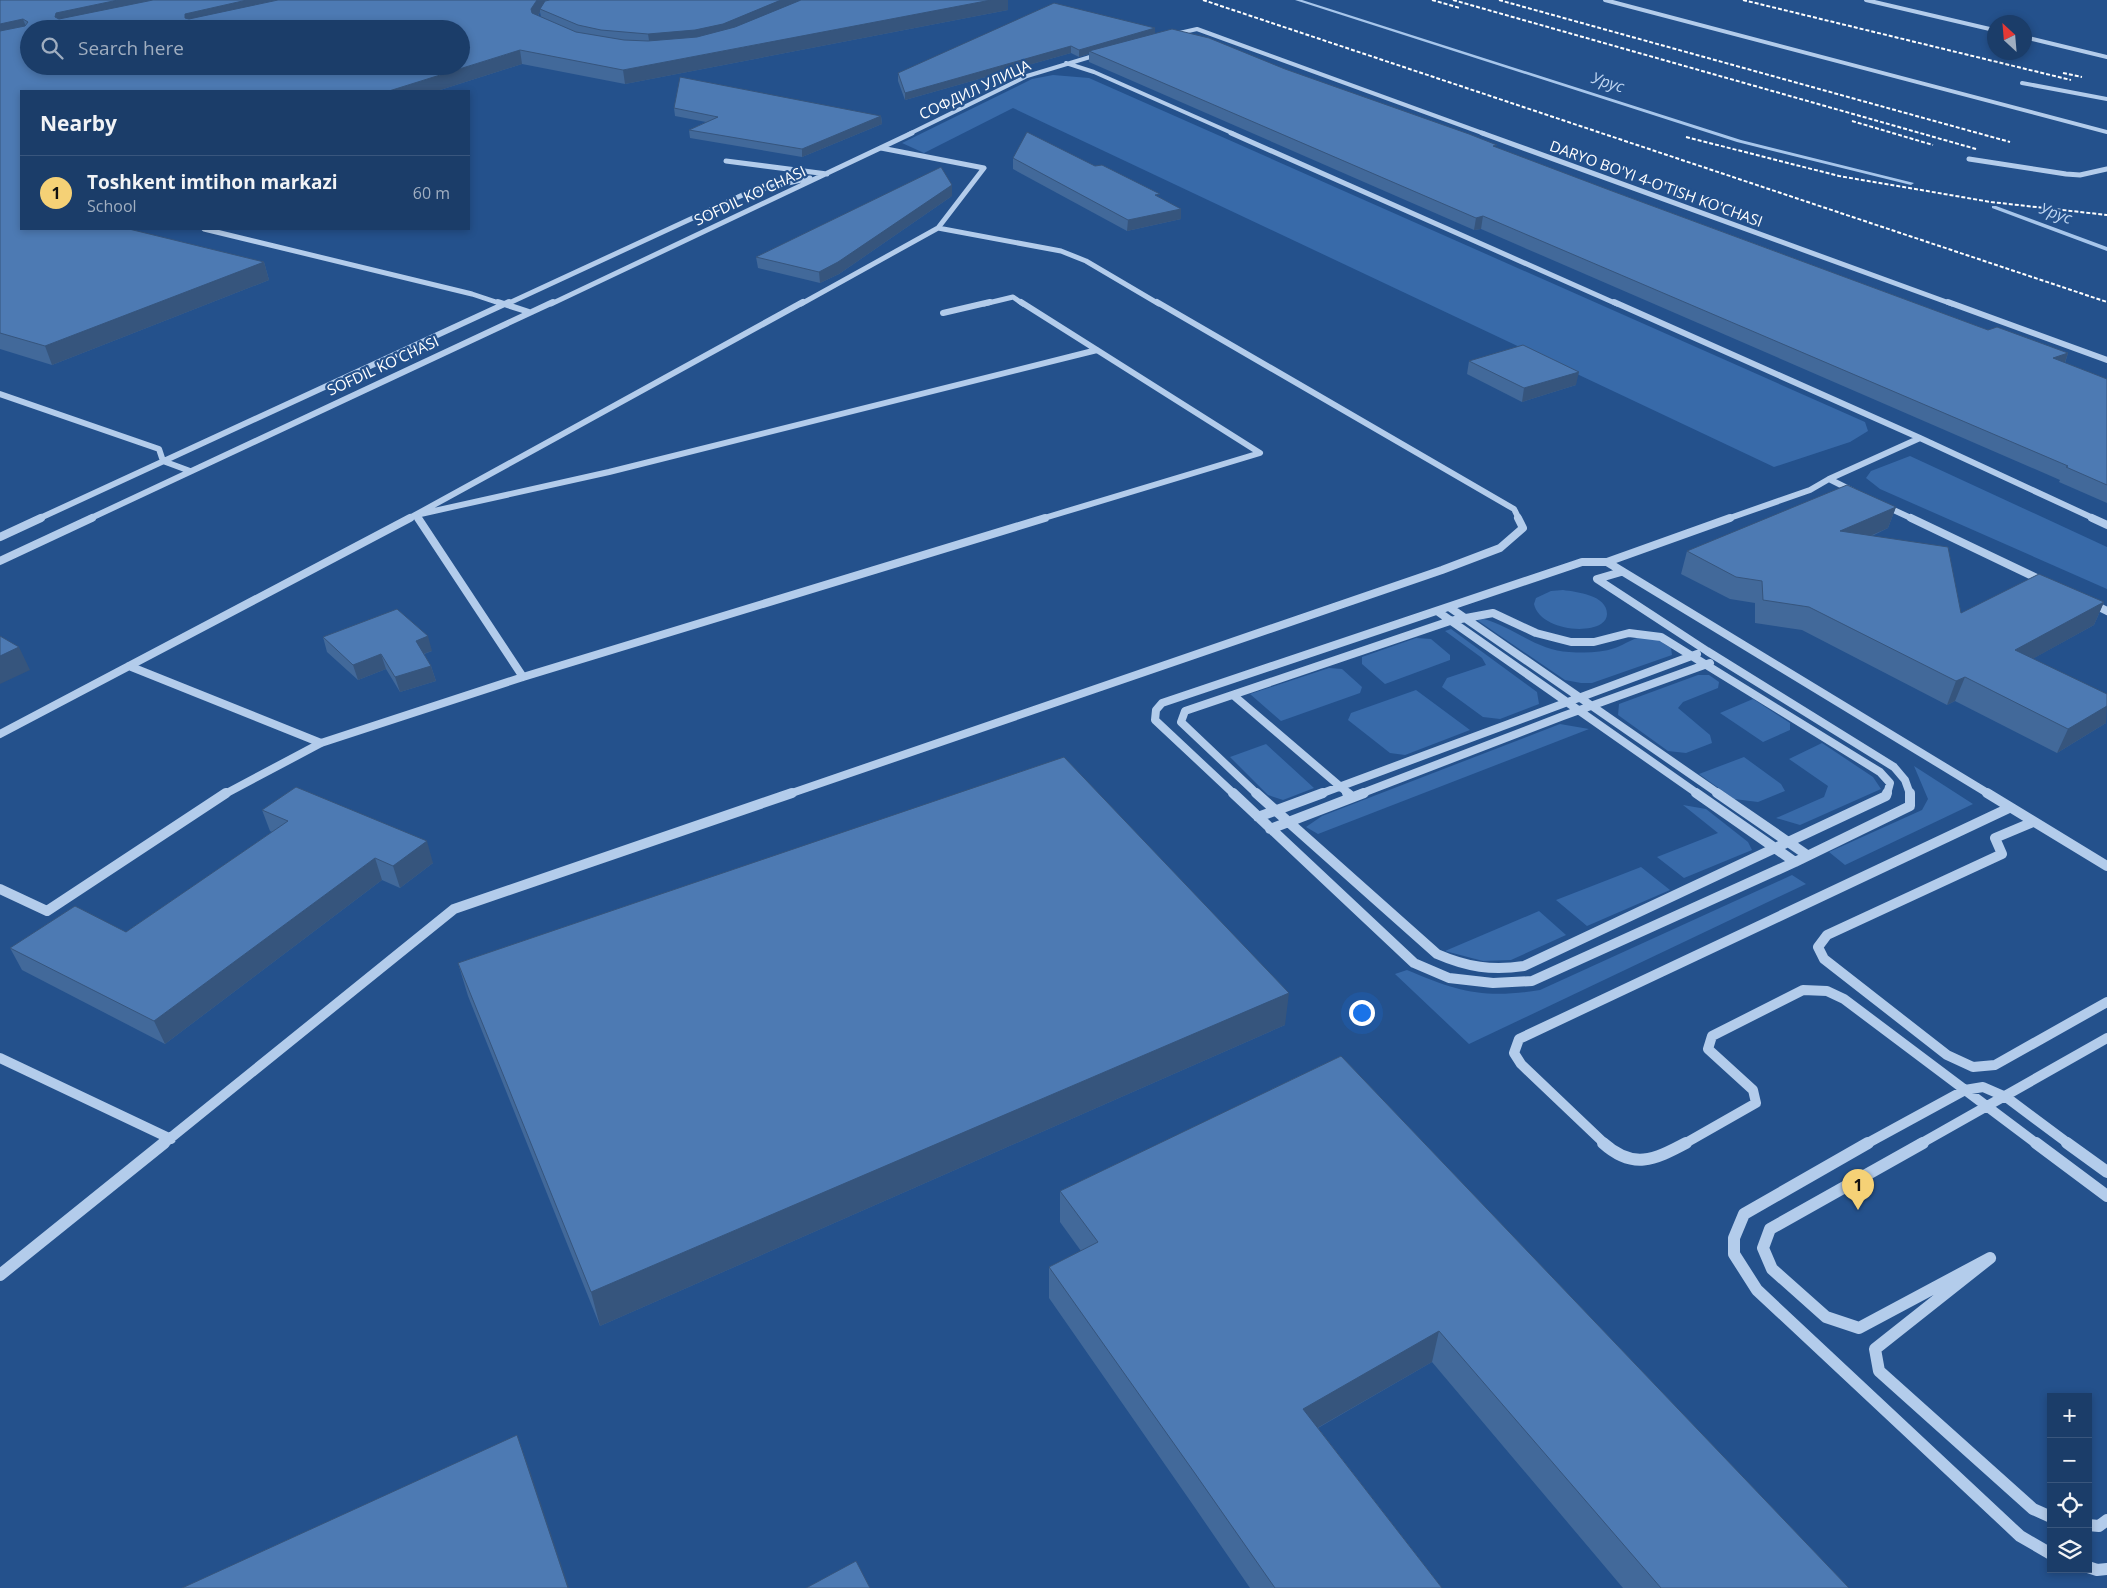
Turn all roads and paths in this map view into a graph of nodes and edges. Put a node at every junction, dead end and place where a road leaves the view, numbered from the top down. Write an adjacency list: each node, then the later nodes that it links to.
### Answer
1 (1605, 0): 12 (street)
2 (1866, 0): 3 (street)
3 (1987, 28)
4 (1197, 30): 5 (street); 24 (street, DARYO BO'YI 4-O'TISH KO'CHASI)
5 (1165, 36)
6 (2032, 39): 8 (street)
7 (1102, 53): 9 (street, СОФДИЛ УЛИЦА)
8 (2107, 57)
9 (1065, 63): 13 (street, СОФДИЛ УЛИЦА); 26 (street)
10 (2022, 83): 11 (street)
11 (2107, 99)
12 (2107, 132)
13 (881, 148): 17 (street, СОФДИЛ УЛИЦА); 18 (street)
14 (1969, 159): 16 (street)
15 (726, 161): 17 (street)
16 (2107, 169)
17 (828, 174): 20 (street, SOFDIL KO'CHASI); 21 (street, SOFDIL KO'CHASI)
18 (938, 228): 32 (street); 78 (street)
19 (208, 230): 20 (street)
20 (500, 304): 21 (street); 27 (street, SOFDIL KO'CHASI)
21 (529, 312): 28 (street, SOFDIL KO'CHASI)
22 (943, 313): 23 (street)
23 (1097, 350): 32 (street); 50 (street)
24 (2107, 360)
25 (0, 394): 27 (street)
26 (1920, 438): 29 (street); 33 (street)
27 (163, 461): 28 (street); 34 (street, SOFDIL KO'CHASI)
28 (190, 471): 35 (street, SOFDIL KO'CHASI)
29 (1829, 479): 30 (street); 36 (street)
30 (1865, 496)
31 (1874, 500): 38 (street)
32 (416, 515): 49 (street); 50 (street)
33 (2107, 525)
34 (0, 537)
35 (0, 561)
36 (1607, 562): 37 (street); 40 (street)
37 (1621, 572): 45 (street); 60 (street)
38 (2053, 585)
39 (2080, 598): 41 (street)
40 (1449, 607): 42 (street); 43 (street)
41 (2107, 611)
42 (1437, 612): 44 (street); 62 (street)
43 (1464, 617): 44 (street); 46 (street); 52 (street)
44 (1450, 621): 51 (street); 53 (street)
45 (1706, 651): 46 (street); 47 (street)
46 (1693, 655): 48 (street); 52 (street)
47 (1720, 659): 48 (street); 68 (street)
48 (1707, 664): 54 (street); 66 (street)
49 (129, 666): 56 (street); 57 (street)
50 (523, 677): 57 (street)
51 (1233, 695): 58 (street); 61 (street)
52 (1579, 697): 53 (street); 54 (street)
53 (1567, 702): 55 (street); 58 (street)
54 (1592, 706): 55 (street); 66 (street)
55 (1579, 711): 59 (street); 67 (street)
56 (0, 734)
57 (321, 743): 71 (street)
58 (1339, 787): 59 (street); 61 (street)
59 (1352, 797): 63 (street)
60 (2009, 808): 64 (street); 75 (street)
61 (1277, 810): 62 (street); 63 (street)
62 (1258, 817): 65 (street)
63 (1290, 821): 65 (street); 67 (street)
64 (2033, 822): 70 (street); 72 (street)
65 (1270, 828): 69 (street)
66 (1788, 842): 67 (street); 68 (street)
67 (1774, 847): 69 (street)
68 (1807, 855): 69 (street)
69 (1795, 862)
70 (2107, 866)
71 (0, 889)
72 (2107, 1002)
73 (2107, 1038): 76 (street)
74 (0, 1058): 78 (street)
75 (1965, 1090): 76 (street); 77 (street); 85 (street)
76 (2006, 1097): 77 (street); 79 (street)
77 (1989, 1107): 80 (street); 82 (street)
78 (171, 1139): 81 (street)
79 (2107, 1172)
80 (2107, 1196)
81 (0, 1275)
82 (2047, 1516)
83 (2107, 1520): 84 (street)
84 (2092, 1525)
85 (2047, 1551)
86 (2092, 1568): 87 (street)
87 (2107, 1569)

